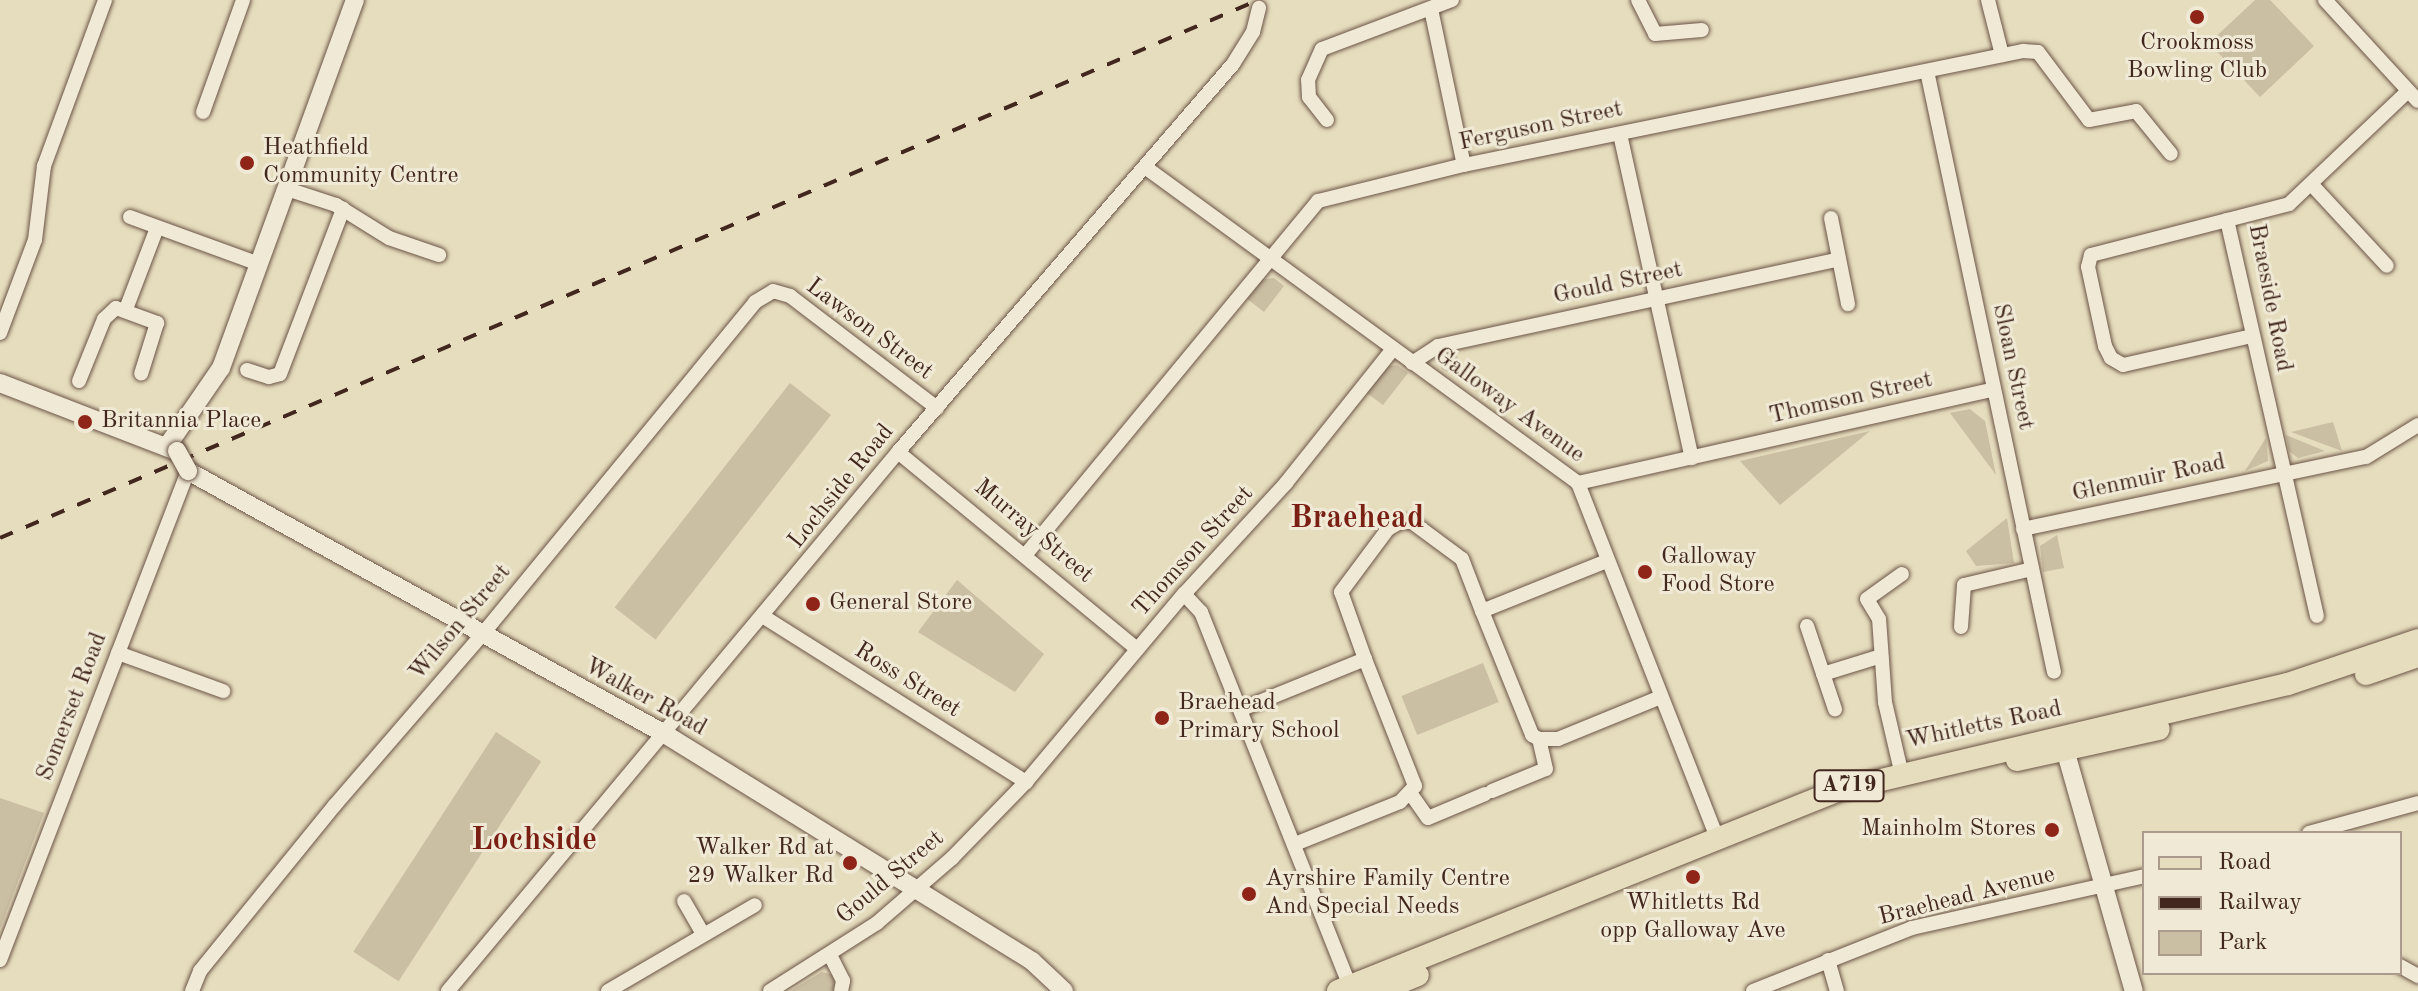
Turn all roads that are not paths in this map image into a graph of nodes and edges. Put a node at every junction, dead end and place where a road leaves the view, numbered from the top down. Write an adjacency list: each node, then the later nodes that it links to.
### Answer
1 (105, 0): 36 (street)
2 (243, 0): 14 (street)
3 (355, 0): 21 (street)
4 (1452, 0): 9 (street)
5 (1638, 0): 10 (street)
6 (1988, 0): 11 (street)
7 (2325, 0): 13 (street)
8 (1259, 8): 19 (street, Lochside Road)
9 (1431, 9): 15 (street); 18 (street)
10 (1702, 30)
11 (2002, 55): 12 (street, Ferguson Street); 17 (street, Ferguson Street)
12 (1927, 71): 16 (street, Ferguson Street); 46 (street, Sloan Street)
13 (2413, 96): 20 (street, Braeside Road)
14 (203, 112)
15 (1327, 120)
16 (1620, 134): 18 (street, Ferguson Street); 33 (street)
17 (2171, 154)
18 (1464, 165): 28 (street, Ferguson Street)
19 (1145, 167): 28 (street, Galloway Avenue); 47 (street, Lochside Road)
20 (2312, 185): 25 (street, Braeside Road); 31 (street)
21 (287, 189): 22 (street); 30 (street)
22 (343, 209): 27 (street); 42 (street)
23 (130, 217): 26 (street)
24 (1831, 218): 29 (street)
25 (2227, 220): 37 (street, Braeside Road); 37 (street)
26 (157, 228): 30 (street); 35 (street)
27 (439, 255)
28 (1266, 259): 40 (street, Galloway Avenue); 56 (street, Ferguson Street)
29 (1839, 259): 33 (street, Gould Street); 34 (street)
30 (259, 264): 49 (street)
31 (2387, 266)
32 (773, 291): 47 (street, Lawson Street); 66 (street, Wilson Street)
33 (1657, 298): 41 (street, Gould Street); 51 (street)
34 (1848, 304)
35 (126, 309): 39 (street); 43 (street)
36 (0, 333)
37 (2252, 336): 53 (street, Braeside Road)
38 (78, 341): 39 (street)
39 (92, 347): 44 (street)
40 (1393, 349): 41 (street, Galloway Avenue); 60 (street, Thomson Street)
41 (1412, 363): 54 (street, Galloway Avenue)
42 (247, 370)
43 (141, 374)
44 (79, 381)
45 (0, 383): 49 (street)
46 (1994, 389): 51 (street, Thomson Street); 55 (street, Sloan Street)
47 (937, 408): 50 (street, Lochside Road)
48 (2418, 425): 53 (street, Glenmuir Road)
49 (172, 448): 52 (street, bridge)
50 (898, 452): 56 (street, Murray Street); 63 (street, Lochside Road)
51 (1692, 458): 54 (street, Thomson Street)
52 (188, 471): 66 (street, Walker Road); 69 (street, Somerset Road)
53 (2284, 472): 55 (street, Glenmuir Road); 62 (street)
54 (1578, 483): 57 (street, Galloway Avenue)
55 (2023, 529): 58 (street, Sloan Street)
56 (1027, 553): 68 (street, Murray Street)
57 (1607, 561): 61 (street); 77 (street, Galloway Avenue)
58 (2032, 569): 65 (street); 74 (street, Sloan Street)
59 (1902, 574): 70 (street)
60 (1184, 594): 68 (street, Thomson Street); 78 (street)
61 (1482, 611): 72 (street); 81 (street)
62 (2317, 616)
63 (764, 617): 80 (street, Lochside Road); 84 (street, Ross Street)
64 (1807, 626): 75 (street)
65 (1961, 627)
66 (481, 636): 80 (street, Walker Road); 100 (street, Wilson Street)
67 (2418, 640): 73 (main road, A719)
68 (1137, 649): 84 (street, Thomson Street)
69 (118, 653): 76 (street); 97 (street, Somerset Road)
70 (1881, 656): 75 (street); 83 (street)
71 (2418, 656): 73 (main road, A719)
72 (1365, 659): 78 (street); 85 (street)
73 (2390, 660): 82 (main road, Whitletts Road / A719)
74 (2054, 672)
75 (1823, 674): 79 (street)
76 (223, 691)
77 (1661, 697): 81 (street); 88 (street, Galloway Avenue)
78 (1242, 709): 89 (street)
79 (1835, 709)
80 (663, 733): 92 (street, Walker Road); 101 (street, Lochside Road)
81 (1539, 739): 85 (street)
82 (2064, 744): 83 (main road, Whitletts Road / A719); 91 (street); 106 (main road, Whitletts Road / A719)
83 (1901, 771): 88 (main road, Whitletts Road / A719)
84 (1026, 782): 92 (street, Gould Street)
85 (1411, 794): 89 (street)
86 (2418, 803): 87 (street)
87 (2318, 831)
88 (1717, 837): 99 (main road, Whitletts Road / A719)
89 (1295, 844): 99 (street)
90 (2142, 876): 91 (street, Braehead Avenue)
91 (2103, 886): 98 (street, Braehead Avenue); 109 (street)
92 (918, 890): 96 (street, Gould Street); 105 (street, Walker Road)
93 (684, 901): 95 (street)
94 (755, 905): 95 (street)
95 (702, 932): 102 (street)
96 (830, 955): 103 (street, Gould Street); 104 (street)
97 (0, 960)
98 (1828, 960): 107 (street, Braehead Avenue); 108 (street)
99 (1346, 989)
100 (192, 991)
101 (448, 991)
102 (608, 991)
103 (770, 991)
104 (841, 991)
105 (1064, 991)
106 (1379, 991)
107 (1753, 991)
108 (1837, 991)
109 (2134, 991)

